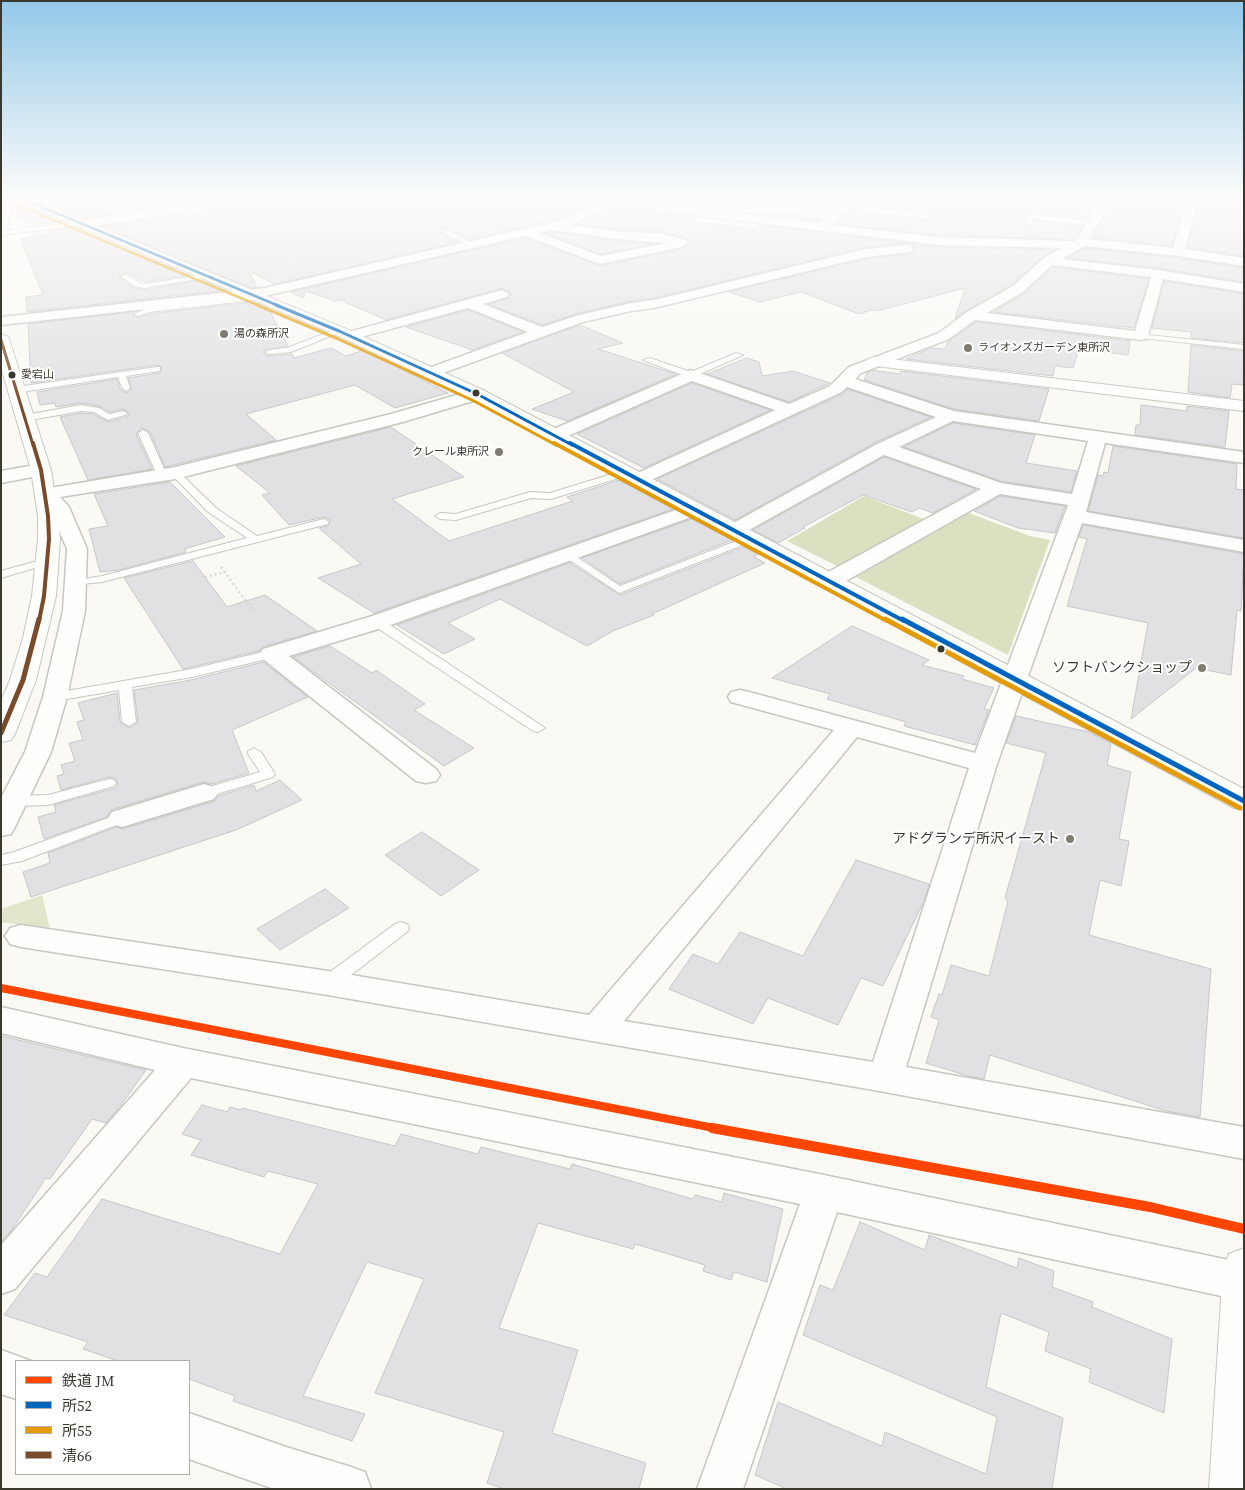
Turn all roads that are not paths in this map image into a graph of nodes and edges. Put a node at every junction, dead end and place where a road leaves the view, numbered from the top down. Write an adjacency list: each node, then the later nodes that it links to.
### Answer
1 (185, 267): 6 (main road)
2 (378, 267): 11 (street)
3 (810, 267): 16 (street)
4 (1043, 267): 14 (street)
5 (1095, 267): 7 (street)
6 (203, 274): 8 (lane); 11 (main road)
7 (1158, 274): 9 (street); 18 (street)
8 (124, 276)
9 (1244, 288)
10 (502, 294): 12 (street)
11 (256, 296): 13 (lane); 15 (street); 17 (main road)
12 (469, 303): 16 (street); 17 (street)
13 (138, 314)
14 (972, 315): 18 (street); 24 (street)
15 (1, 321)
16 (541, 332): 26 (street)
17 (345, 333): 21 (lane); 26 (main road)
18 (1141, 336): 20 (lane)
19 (1, 340): 31 (main road)
20 (1244, 347)
21 (269, 352)
22 (739, 355): 28 (lane)
23 (647, 360): 28 (lane)
24 (874, 362): 29 (street); 33 (main road)
25 (157, 369): 27 (lane)
26 (432, 372): 32 (main road)
27 (121, 375): 30 (lane); 31 (lane)
28 (691, 375): 34 (street); 39 (street)
29 (845, 381): 34 (street); 36 (street)
30 (126, 388)
31 (16, 390): 37 (main road)
32 (477, 394): 39 (main road); 44 (street)
33 (1244, 406)
34 (790, 410): 46 (street)
35 (124, 414): 37 (lane)
36 (952, 416): 40 (street); 41 (street)
37 (25, 418): 43 (main road)
38 (143, 434): 44 (lane)
39 (555, 435): 46 (main road)
40 (1098, 438): 42 (street); 49 (street)
41 (883, 448): 47 (street); 53 (street)
42 (1244, 458)
43 (41, 470): 45 (street); 48 (main road)
44 (168, 474): 48 (street); 54 (lane)
45 (1, 477)
46 (632, 477): 50 (main road); 51 (lane)
47 (997, 488): 49 (street); 59 (street)
48 (45, 494): 57 (main road); 60 (street)
49 (1076, 509): 55 (street); 63 (street)
50 (694, 510): 53 (main road); 56 (street)
51 (440, 516)
52 (324, 522): 54 (lane)
53 (741, 535): 56 (lane); 59 (main road)
54 (255, 539): 60 (lane)
55 (1244, 546)
56 (566, 555): 61 (street)
57 (48, 561): 58 (lane); 70 (main road)
58 (1, 575)
59 (829, 581): 63 (main road)
60 (76, 583): 66 (street)
61 (377, 622): 62 (street); 69 (lane)
62 (271, 654): 64 (lane); 73 (street)
63 (1015, 678): 72 (street); 76 (main road)
64 (124, 686): 66 (lane); 67 (lane)
65 (740, 696): 68 (street)
66 (55, 697): 77 (street)
67 (129, 722)
68 (851, 727): 72 (street); 85 (street)
69 (538, 728)
70 (1, 734)
71 (254, 752): 75 (lane)
72 (984, 764): 87 (street)
73 (426, 774)
74 (109, 783): 77 (lane)
75 (204, 793): 78 (street)
76 (1244, 800)
77 (16, 801): 79 (street)
78 (122, 818): 80 (lane)
79 (1, 827)
80 (1, 860)
81 (401, 928): 83 (lane)
82 (21, 936): 83 (street)
83 (328, 983): 85 (street)
84 (1, 1020): 86 (street)
85 (597, 1030): 87 (street)
86 (183, 1062): 89 (street); 90 (street)
87 (885, 1078): 88 (street)
88 (1244, 1143)
89 (824, 1192): 91 (street); 97 (street)
90 (1, 1275)
91 (1243, 1275): 98 (main road)
92 (1, 1372): 93 (street)
93 (15, 1377)
94 (190, 1436): 95 (street)
95 (278, 1479): 96 (street)
96 (348, 1489)
97 (720, 1489)
98 (1234, 1489)

